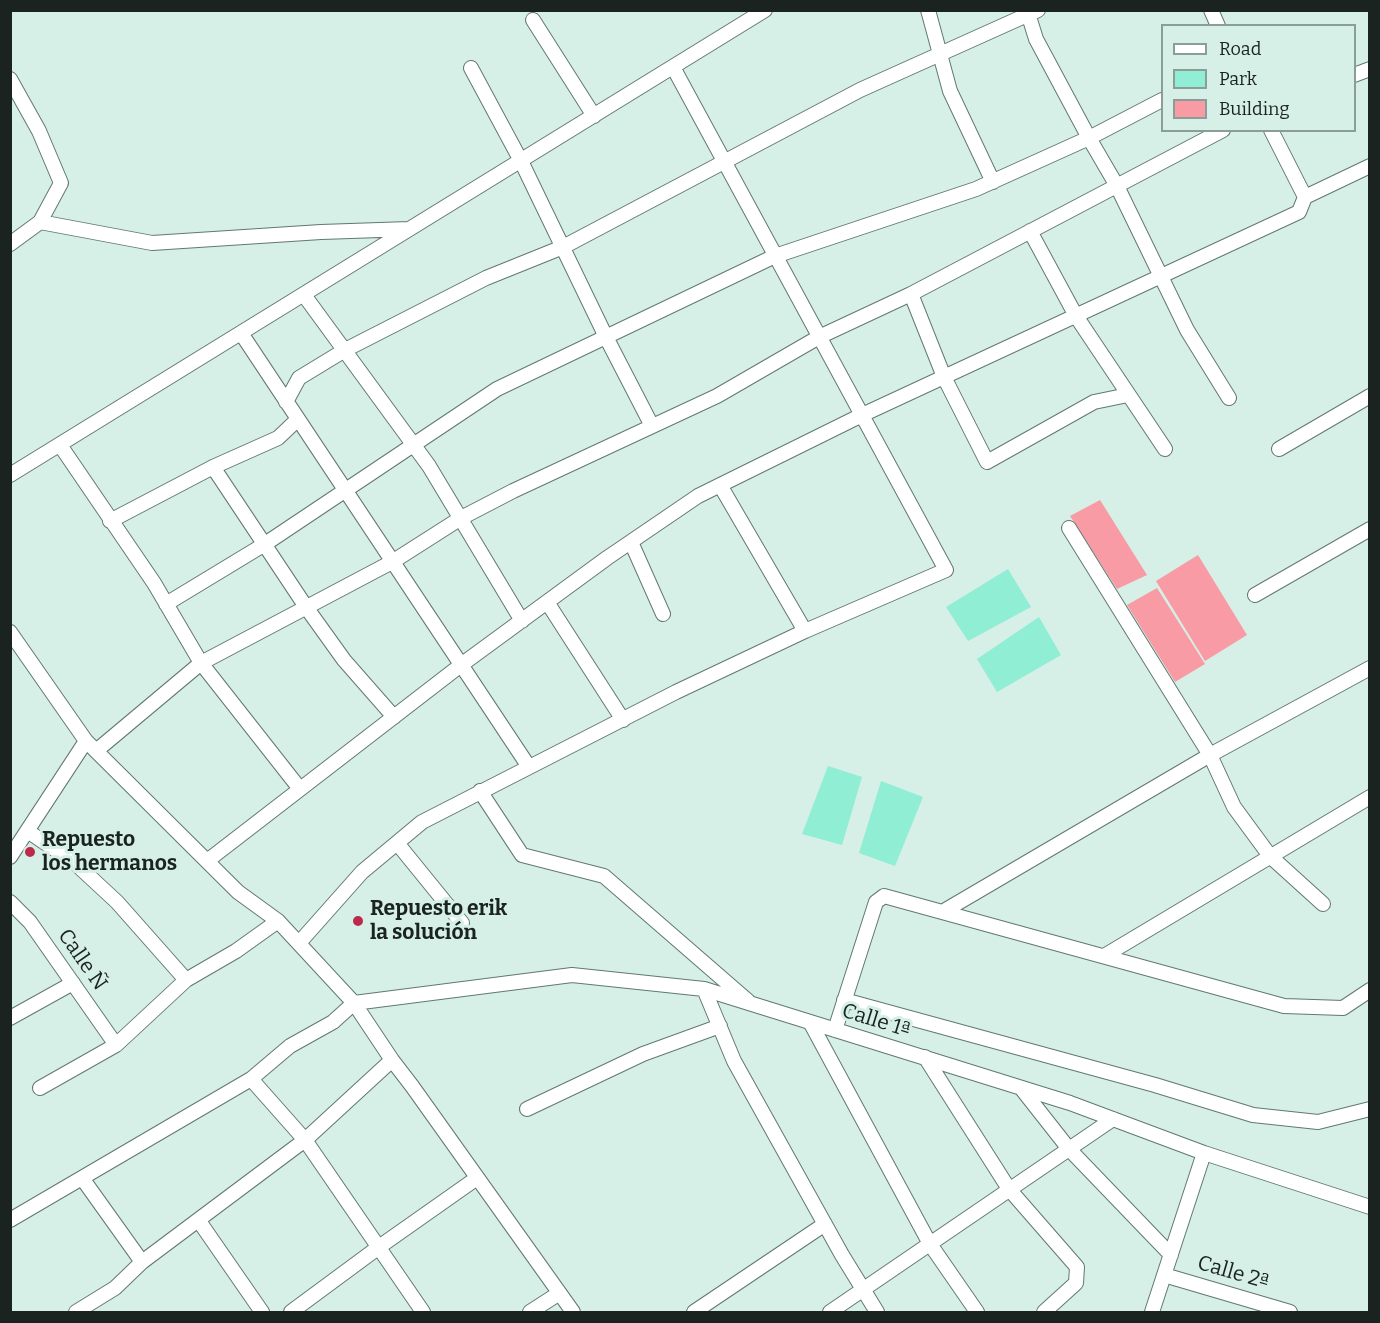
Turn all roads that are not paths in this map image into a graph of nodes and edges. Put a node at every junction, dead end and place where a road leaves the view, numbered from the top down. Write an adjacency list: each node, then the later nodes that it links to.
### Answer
1 (765, 10): 8 (street)
2 (928, 10): 7 (street)
3 (1211, 10): 6 (street)
4 (1031, 12): 7 (street); 15 (street)
5 (533, 20): 12 (street)
6 (1217, 24)
7 (940, 55): 17 (street); 19 (street)
8 (673, 67): 12 (street); 17 (street)
9 (471, 68): 16 (street)
10 (10, 79): 22 (street)
11 (1161, 101): 15 (street)
12 (594, 116): 16 (street)
13 (1219, 132): 20 (street)
14 (1272, 132): 21 (street)
15 (1089, 138): 19 (street); 20 (street)
16 (521, 161): 23 (street); 26 (street)
17 (724, 162): 26 (street); 27 (street)
18 (1370, 166): 21 (street)
19 (993, 182): 27 (street)
20 (1117, 186): 24 (street); 28 (street)
21 (1305, 197): 28 (street)
22 (40, 222): 23 (street); 25 (street)
23 (411, 229): 30 (street)
24 (1030, 231): 29 (street); 31 (street)
25 (10, 244)
26 (563, 247): 34 (street); 35 (street)
27 (775, 256): 33 (street); 34 (street)
28 (1162, 276): 31 (street); 39 (street)
29 (911, 294): 33 (street); 36 (street)
30 (304, 295): 32 (street); 35 (street)
31 (1076, 316): 36 (street); 37 (street)
32 (242, 333): 40 (street); 45 (street)
33 (819, 337): 41 (street); 43 (street)
34 (606, 338): 43 (street); 44 (street)
35 (345, 350): 40 (street); 44 (street)
36 (944, 377): 37 (street); 41 (street)
37 (1128, 395): 47 (street)
38 (1370, 396): 46 (street)
39 (1229, 399)
40 (286, 402): 42 (street)
41 (862, 415): 50 (street); 65 (street)
42 (298, 420): 48 (street); 51 (street)
43 (652, 426): 52 (street)
44 (413, 444): 51 (street); 52 (street)
45 (60, 445): 49 (street); 53 (street)
46 (1279, 448)
47 (1165, 449)
48 (213, 467): 53 (street); 57 (street)
49 (10, 476)
50 (720, 485): 56 (street); 65 (street)
51 (345, 492): 57 (street); 58 (street)
52 (460, 518): 58 (street); 64 (street)
53 (110, 521): 61 (street)
54 (1069, 528): 73 (street)
55 (1370, 529): 59 (street)
56 (631, 542): 60 (street); 63 (street)
57 (264, 544): 61 (street); 62 (street)
58 (392, 562): 62 (street); 68 (street)
59 (1255, 595)
60 (547, 602): 64 (street); 71 (street)
61 (166, 604): 67 (street)
62 (306, 608): 67 (street); 70 (street)
63 (663, 614)
64 (522, 621): 68 (street)
65 (805, 631): 71 (street)
66 (10, 632): 72 (street)
67 (201, 663): 72 (street); 75 (street)
68 (461, 665): 70 (street); 74 (street)
69 (1370, 668): 73 (street)
70 (394, 717): 75 (street)
71 (623, 720): 74 (street)
72 (91, 746): 78 (street); 82 (street)
73 (1210, 755): 80 (street); 85 (street)
74 (529, 767): 76 (street)
75 (300, 789): 82 (street)
76 (480, 791): 79 (street); 96 (street)
77 (1370, 797): 80 (street)
78 (29, 832): 81 (street); 90 (street)
79 (397, 843): 87 (street); 88 (street)
80 (1270, 856): 84 (street); 89 (street)
81 (10, 857)
82 (207, 861): 86 (street)
83 (10, 902): 91 (street, Calle Ñ)
84 (1323, 904)
85 (944, 911): 89 (street); 94 (street)
86 (278, 921): 88 (street); 90 (street)
87 (462, 923)
88 (299, 943): 95 (street)
89 (1104, 956): 93 (street)
90 (186, 981): 101 (street)
91 (73, 983): 97 (street); 101 (street, Calle Ñ)
92 (704, 989): 95 (street, Calle 1ª); 96 (street, Calle 1ª); 99 (street)
93 (1370, 990)
94 (844, 1000): 100 (street); 108 (street)
95 (354, 1003): 103 (street); 104 (street)
96 (752, 1004): 98 (street, Calle 1ª)
97 (10, 1018)
98 (810, 1022): 100 (street, Calle 1ª); 120 (street)
99 (720, 1026): 107 (street); 119 (street)
100 (835, 1030): 102 (street, Calle 1ª)
101 (116, 1045): 105 (street)
102 (925, 1057): 106 (street, Calle 1ª); 115 (street)
103 (392, 1060): 110 (street); 114 (street)
104 (251, 1079): 110 (street); 113 (street)
105 (40, 1088)
106 (1021, 1088): 109 (street, Calle 1ª); 111 (street)
107 (527, 1109)
108 (1370, 1110)
109 (1113, 1119): 111 (street); 112 (street, Calle 1ª)
110 (305, 1140): 118 (street); 121 (street)
111 (1069, 1149): 115 (street); 122 (street)
112 (1204, 1153): 116 (street, Calle 1ª); 122 (street)
113 (82, 1178): 117 (street); 123 (street)
114 (477, 1178): 121 (street); 126 (street)
115 (1009, 1189): 120 (street); 139 (street)
116 (1370, 1208)
117 (10, 1220)
118 (199, 1221): 123 (street); 130 (street)
119 (825, 1224): 125 (street); 135 (street)
120 (930, 1244): 125 (street); 138 (street)
121 (379, 1247): 131 (street); 132 (street)
122 (1171, 1255): 124 (street)
123 (142, 1262): 127 (street)
124 (1164, 1275): 128 (street, Calle 2ª); 140 (street)
125 (864, 1291): 136 (street); 137 (street)
126 (558, 1294): 133 (street); 134 (street)
127 (94, 1308): 129 (street)
128 (1276, 1310): 141 (street, Calle 2ª)
129 (76, 1312)
130 (262, 1312)
131 (291, 1312)
132 (423, 1312)
133 (530, 1312)
134 (573, 1312)
135 (694, 1312)
136 (830, 1312)
137 (878, 1312)
138 (977, 1312)
139 (1044, 1312)
140 (1152, 1312)
141 (1290, 1312)

